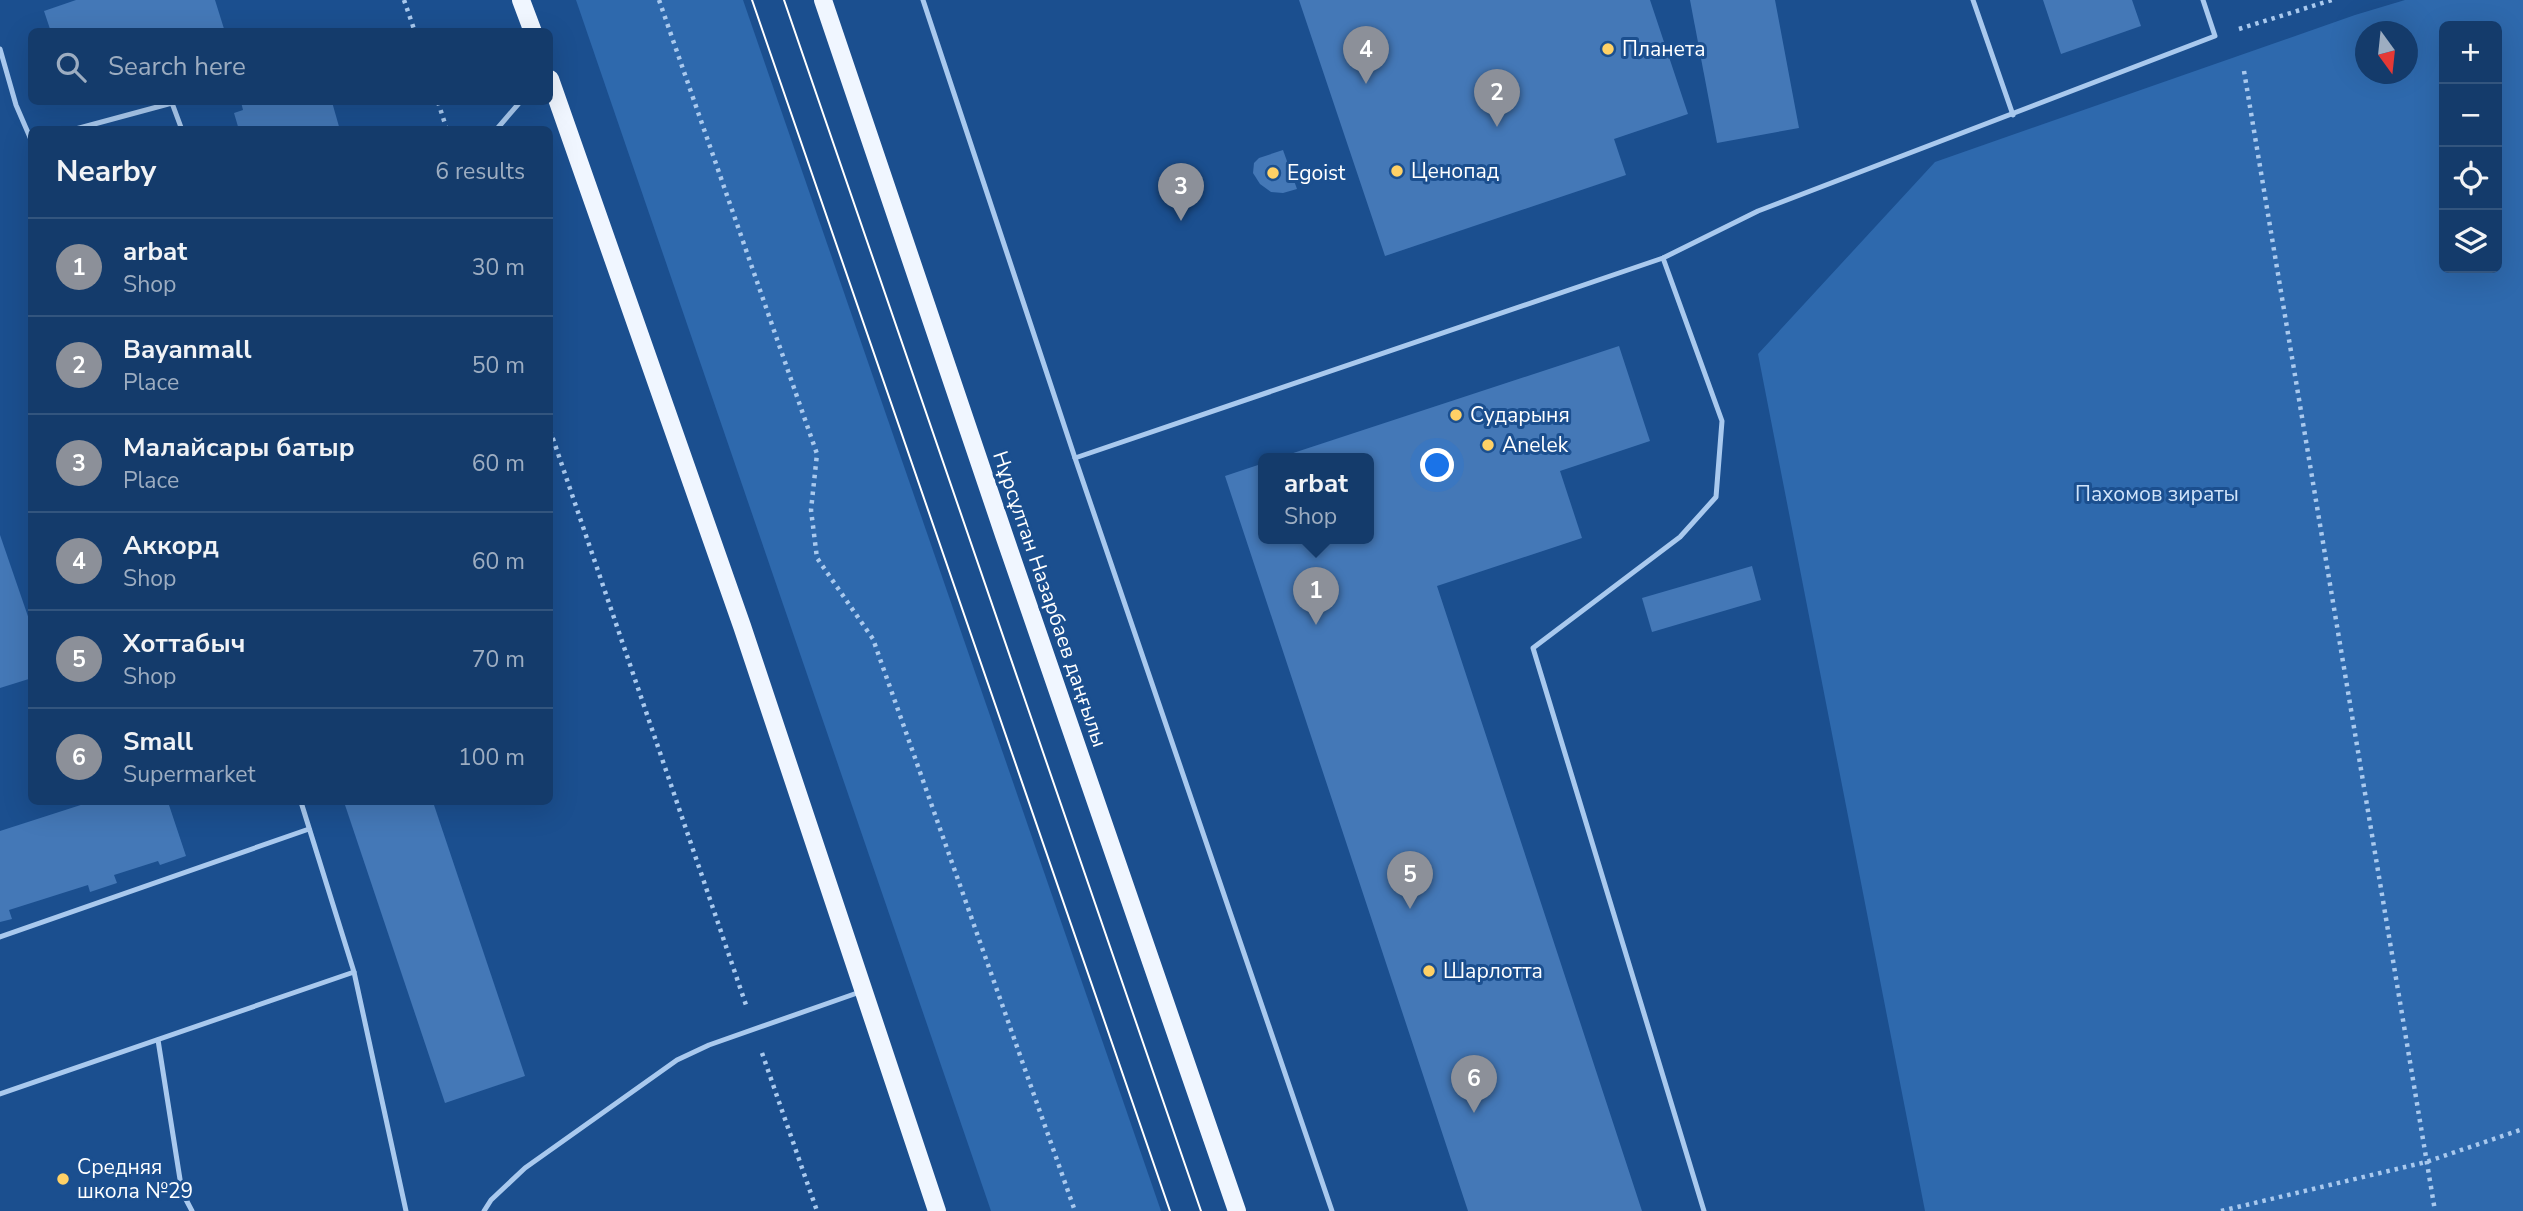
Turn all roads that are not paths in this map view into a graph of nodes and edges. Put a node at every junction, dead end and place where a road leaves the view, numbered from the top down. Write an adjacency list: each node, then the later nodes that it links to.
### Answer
1 (521, 0): 6 (main road)
2 (823, 0): 30 (main road, Нұрсұлтан Назарбаев даңғылы)
3 (923, 0): 18 (lane)
4 (1973, 0): 12 (lane)
5 (2203, 0): 12 (lane)
6 (532, 28)
7 (0, 49): 16 (lane)
8 (553, 88): 23 (main road)
9 (165, 105): 13 (lane)
10 (173, 105): 14 (lane)
11 (517, 105): 15 (lane)
12 (2012, 115): 17 (lane)
13 (87, 126)
14 (181, 126)
15 (499, 126)
16 (28, 134)
17 (1663, 258): 18 (lane); 32 (lane)
18 (1075, 458): 31 (lane)
19 (301, 805): 20 (lane)
20 (309, 829): 21 (lane); 22 (lane)
21 (0, 937)
22 (354, 972): 24 (lane); 27 (lane)
23 (863, 990): 28 (lane); 29 (main road)
24 (158, 1040): 25 (lane); 26 (lane)
25 (0, 1094)
26 (192, 1211)
27 (406, 1211)
28 (484, 1211)
29 (937, 1211)
30 (1237, 1211)
31 (1332, 1211)
32 (1704, 1211)

